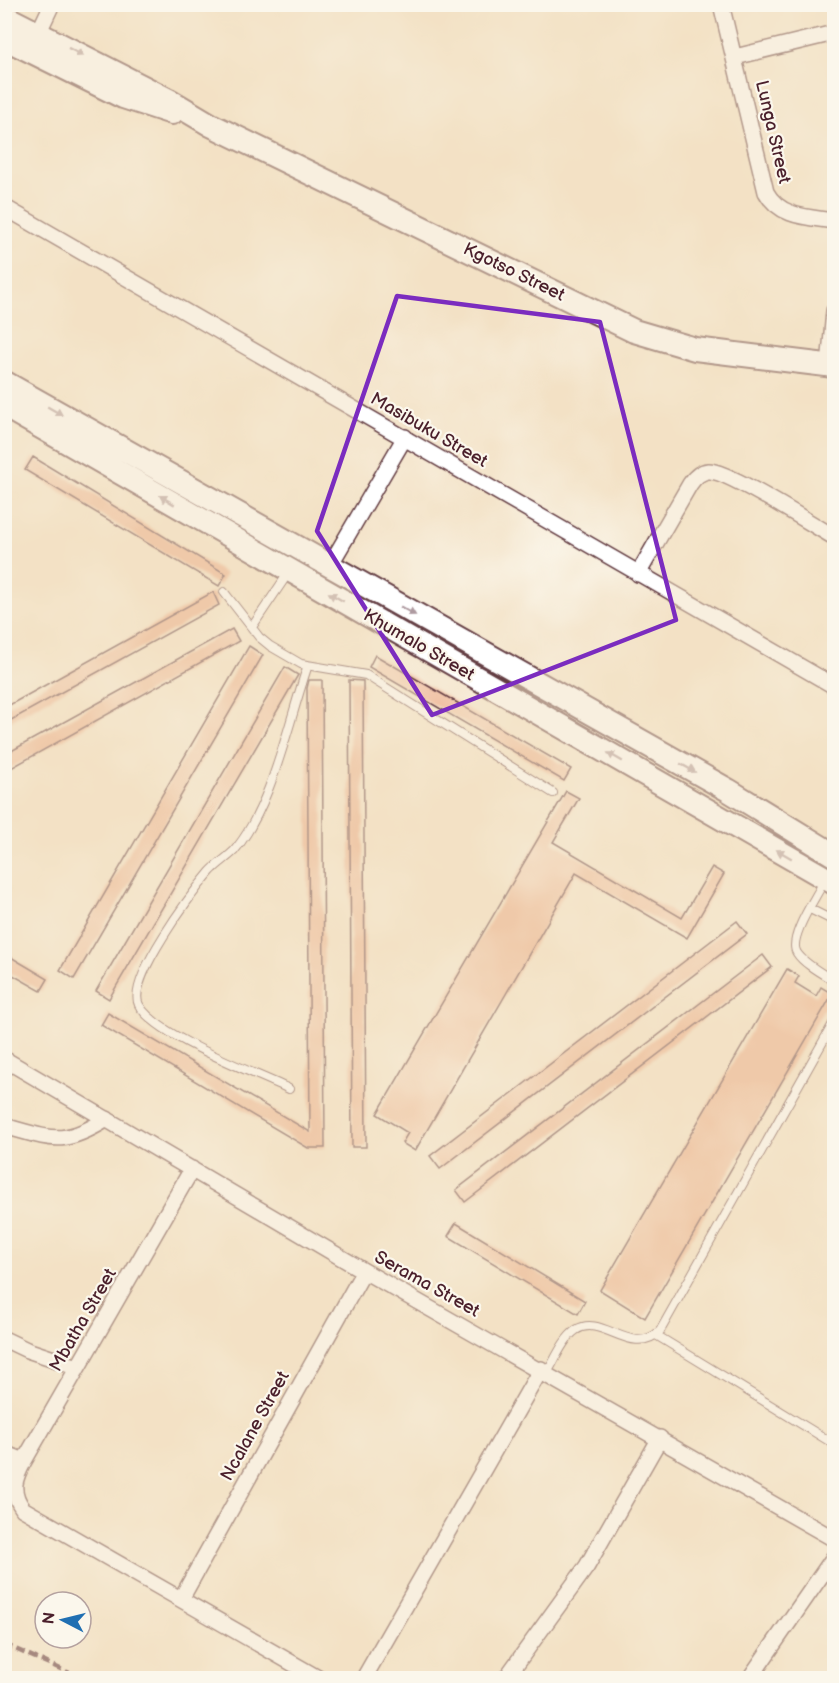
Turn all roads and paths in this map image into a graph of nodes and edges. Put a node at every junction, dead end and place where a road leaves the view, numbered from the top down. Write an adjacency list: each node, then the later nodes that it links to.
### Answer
1 (52, 4): 6 (street)
2 (721, 4): 7 (street, Lunga Street)
3 (4, 16): 6 (street, Kgotso Street)
4 (834, 33): 7 (street)
5 (4, 38): 6 (street, Kgotso Street)
6 (34, 42): 11 (street, Kgotso Street)
7 (735, 57): 9 (street, Lunga Street)
8 (4, 207): 14 (street, Masibuku Street)
9 (834, 221)
10 (834, 311): 11 (street)
11 (832, 366)
12 (4, 382): 15 (street, Khumalo Street, one-way to 15)
13 (4, 406): 16 (street, Khumalo Street, one-way to 13)
14 (405, 437): 18 (street); 20 (street, Masibuku Street)
15 (269, 533): 16 (street); 18 (street, Khumalo Street)
16 (225, 534): 19 (street, Khumalo Street)
17 (834, 537): 20 (street)
18 (329, 567): 26 (street, Khumalo Street, one-way to 26)
19 (290, 571): 22 (lane); 27 (street, Khumalo Street, one-way to 19)
20 (638, 574): 24 (street, Masibuku Street)
21 (224, 592): 22 (lane)
22 (252, 627): 23 (lane)
23 (308, 665): 25 (lane); 33 (lane)
24 (834, 686)
25 (553, 794)
26 (834, 855)
27 (830, 881): 28 (lane)
28 (810, 909): 29 (lane); 30 (lane)
29 (834, 921)
30 (834, 981)
31 (834, 1022): 38 (lane)
32 (4, 1059): 34 (street, Serama Street)
33 (289, 1089)
34 (107, 1119): 35 (street); 36 (street, Serama Street)
35 (4, 1126)
36 (192, 1169): 37 (street, Serama Street); 40 (street, Mbatha Street)
37 (364, 1271): 41 (street, Serama Street); 49 (street, Ncalane Street)
38 (656, 1335): 41 (lane); 43 (lane)
39 (4, 1339): 40 (street)
40 (78, 1367): 45 (street, Mbatha Street)
41 (544, 1371): 42 (street, Serama Street); 51 (street)
42 (660, 1438): 47 (street, Serama Street); 52 (street)
43 (834, 1444)
44 (4, 1454): 45 (street)
45 (24, 1461): 46 (street, Mbatha Street)
46 (9, 1492): 49 (street)
47 (834, 1539)
48 (834, 1557): 53 (street)
49 (181, 1599): 50 (street)
50 (318, 1678)
51 (364, 1678)
52 (506, 1678)
53 (750, 1678)

